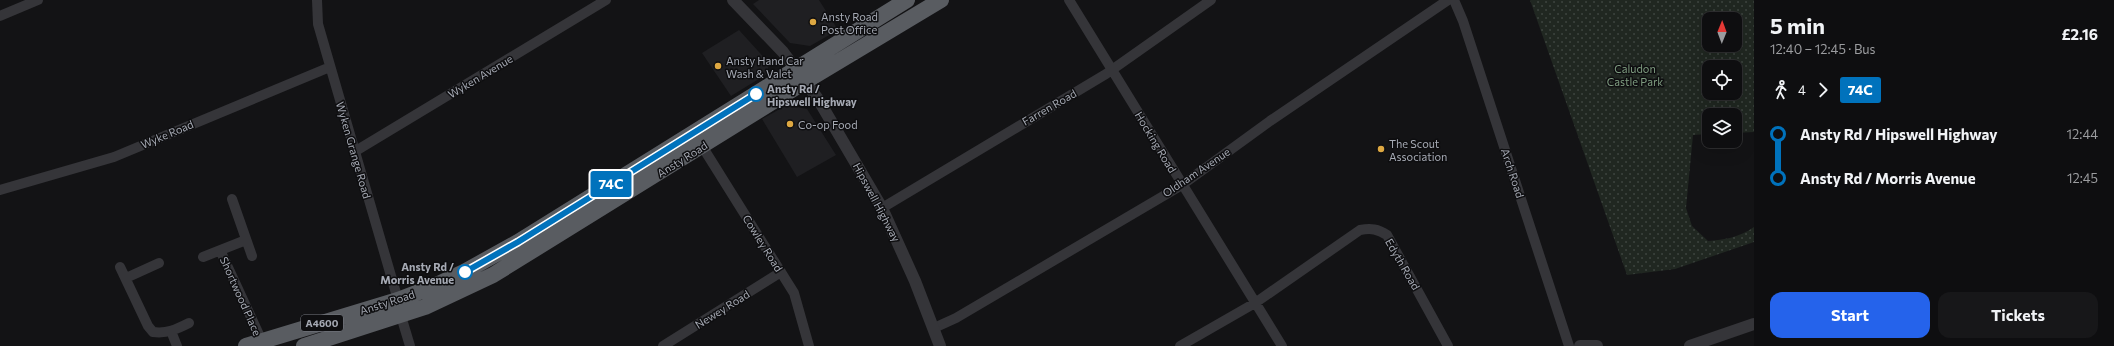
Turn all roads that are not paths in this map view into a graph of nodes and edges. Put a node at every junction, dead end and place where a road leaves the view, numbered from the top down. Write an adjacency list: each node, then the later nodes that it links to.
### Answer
1 (38, 0): 11 (street)
2 (317, 0): 12 (street, Wyken Grange Road)
3 (606, 0): 17 (street, Wyken Avenue)
4 (732, 0): 13 (street, Hipswell Highway)
5 (907, 0): 13 (highway, Ansty Road / A4600)
6 (941, 0): 15 (highway, Ansty Road / A4600)
7 (1069, 0): 14 (street, Hocking Road)
8 (1211, 0): 14 (street, Farren Road)
9 (1448, 0): 18 (street, Oldham Avenue)
10 (1454, 0): 48 (street, Arch Road)
11 (0, 16)
12 (330, 67): 17 (street, Wyken Grange Road); 19 (street, Wyke Road)
13 (796, 68): 15 (street, Hipswell Highway); 30 (highway, Ansty Road / A4600)
14 (1112, 70): 18 (street, Hocking Road); 21 (street, Farren Road)
15 (806, 81): 16 (highway, Ansty Road / A4600); 21 (street, Hipswell Highway)
16 (702, 146): 28 (street, Cowley Road); 32 (highway, Ansty Road / A4600)
17 (354, 152): 30 (street, Wyken Grange Road)
18 (1182, 184): 31 (street, Hocking Road); 35 (street, Oldham Avenue)
19 (0, 190)
20 (232, 199): 22 (street)
21 (882, 208): 35 (street, Hipswell Highway)
22 (246, 240): 23 (street, Shortwood Place); 24 (street)
23 (220, 250): 25 (street, Shortwood Place); 37 (street, Shortwood Place)
24 (252, 256)
25 (203, 257)
26 (159, 263): 29 (street)
27 (120, 267): 29 (street)
28 (781, 272): 42 (street, Newey Road); 43 (street, Cowley Road)
29 (126, 278): 36 (street)
30 (398, 300): 37 (highway, Ansty Road / A4600)
31 (1255, 303): 45 (street, Edyth Road); 46 (street, Hocking Road); 47 (street, Edyth Road)
32 (401, 316): 40 (highway, Ansty Road / A4600); 41 (street)
33 (189, 323): 36 (street)
34 (1754, 324): 51 (street)
35 (934, 328): 44 (street, Hipswell Highway)
36 (171, 331): 38 (street)
37 (262, 341): 39 (highway, Ansty Road / A4600)
38 (176, 346)
39 (246, 346)
40 (304, 346)
41 (410, 346)
42 (663, 346)
43 (810, 346)
44 (940, 346)
45 (1180, 346)
46 (1282, 346)
47 (1448, 346)
48 (1569, 346)
49 (1580, 346): 50 (street)
50 (1597, 346)
51 (1690, 346)

